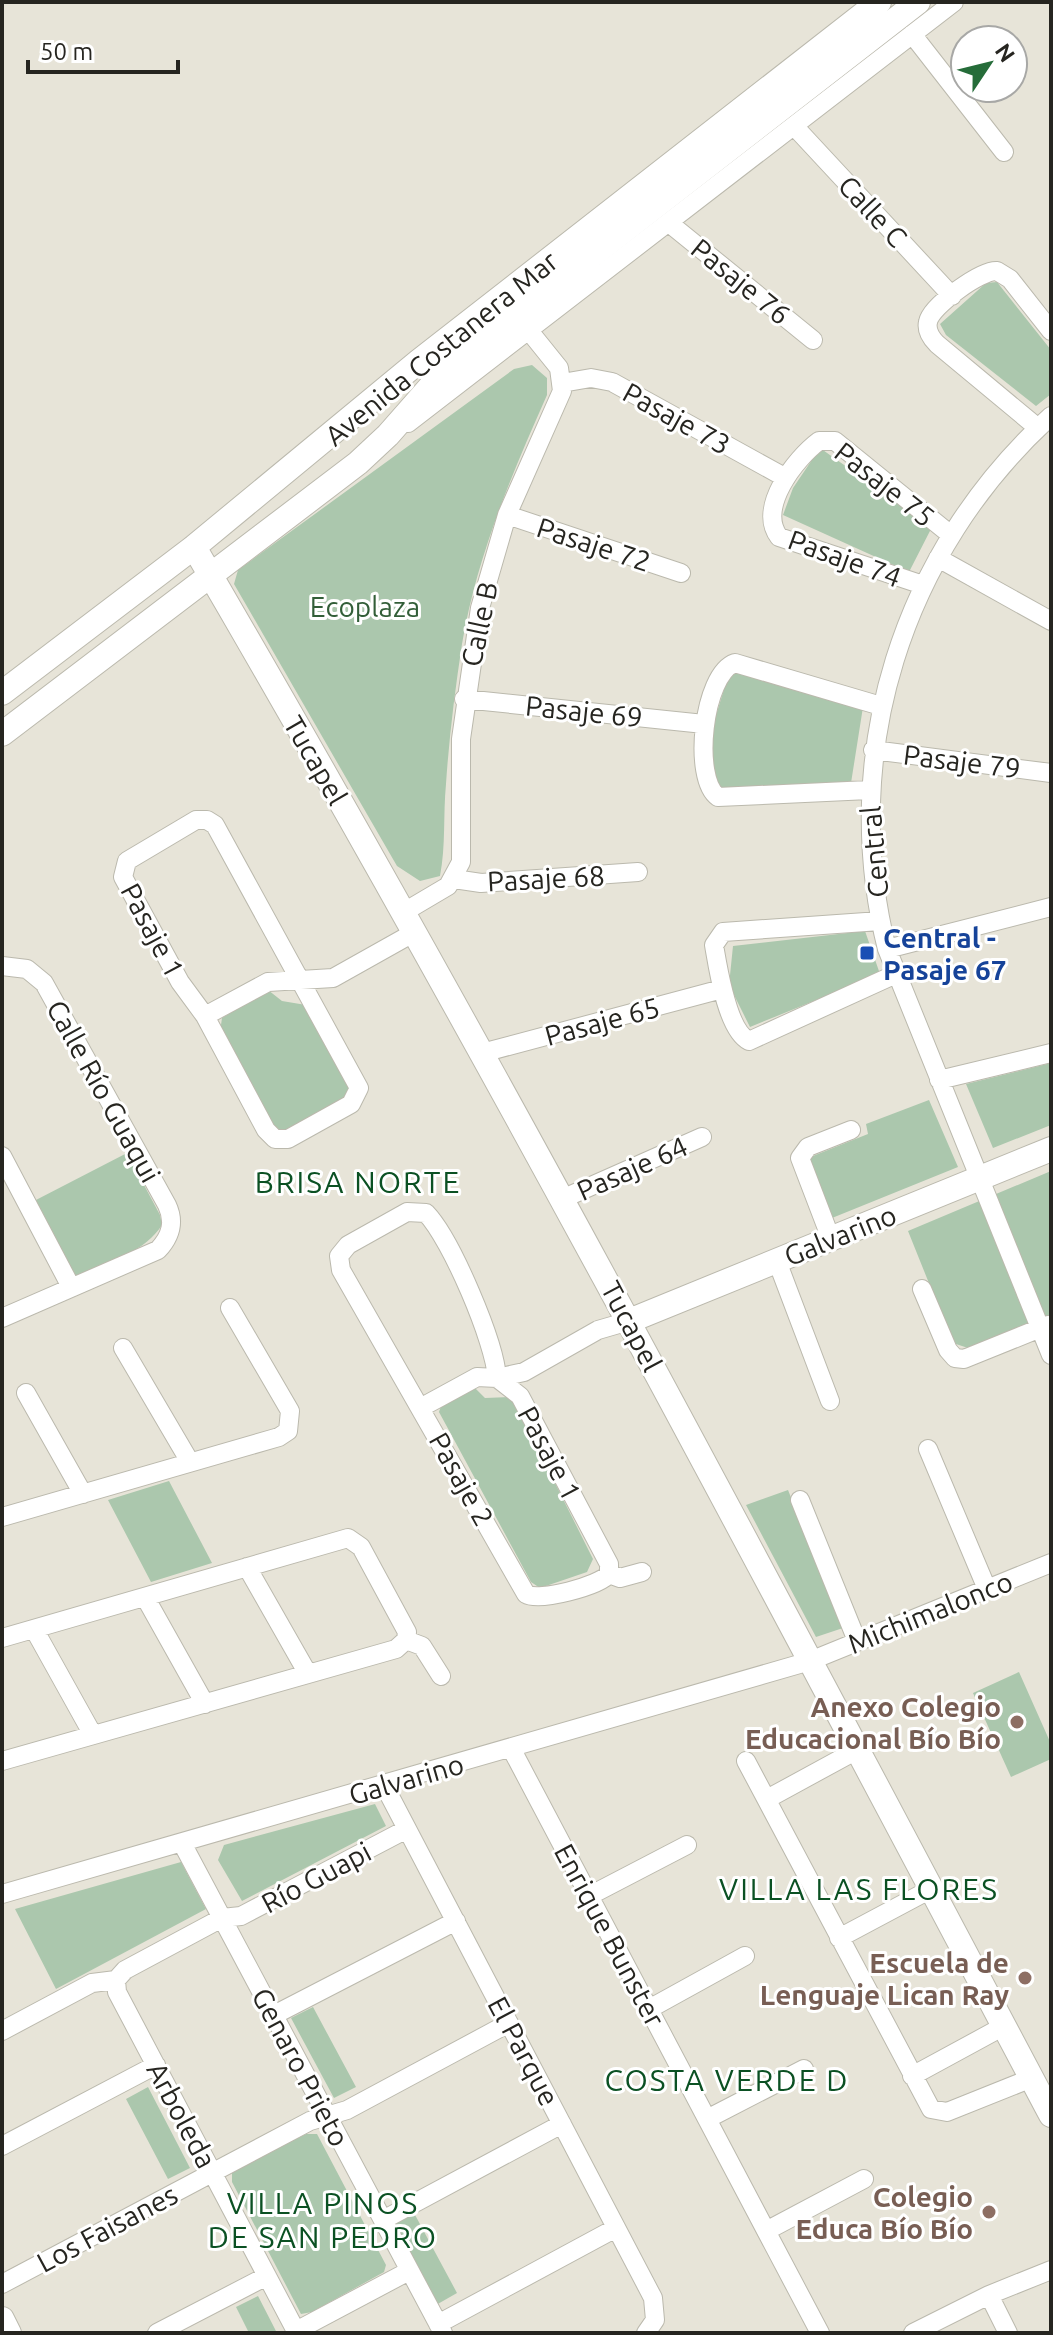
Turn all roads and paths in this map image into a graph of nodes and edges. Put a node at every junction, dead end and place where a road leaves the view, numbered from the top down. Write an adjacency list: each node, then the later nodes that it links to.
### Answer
1 (879, 2): 18 (main road, Avenida Costanera Mar)
2 (918, 2): 14 (main road, Avenida Costanera Mar)
3 (954, 2): 4 (street, Avenida Costanera Mar)
4 (912, 34): 5 (street, Avenida Costanera Mar); 6 (street)
5 (794, 126): 7 (street, Avenida Costanera Mar); 8 (street, Calle C)
6 (1004, 152)
7 (669, 223): 10 (street, Avenida Costanera Mar); 11 (street, Pasaje 76)
8 (952, 296): 9 (street); 13 (street)
9 (1051, 331)
10 (530, 332): 12 (street); 14 (street, Avenida Costanera Mar)
11 (813, 340)
12 (562, 383): 15 (street, Pasaje 73); 16 (street, Calle B)
13 (1044, 422): 17 (street, Central)
14 (373, 450): 21 (main road, Avenida Costanera Mar)
15 (786, 478): 17 (street, Pasaje 75); 22 (street, Pasaje 74)
16 (507, 515): 20 (street, Pasaje 72); 25 (street, Calle B)
17 (951, 535): 19 (street, Central)
18 (194, 547): 21 (main road, Tucapel); 24 (main road, Avenida Costanera Mar)
19 (938, 558): 22 (street, Central); 23 (street)
20 (681, 573)
21 (211, 576): 28 (main road, Avenida Costanera Mar); 36 (main road, Tucapel)
22 (923, 585): 26 (street, Central)
23 (1051, 621)
24 (2, 693)
25 (464, 699): 27 (street, Pasaje 69); 33 (street, Calle B)
26 (881, 706): 27 (street); 29 (street, Central)
27 (704, 724): 31 (street)
28 (2, 734)
29 (873, 750): 30 (street, Pasaje 79); 31 (street, Central)
30 (1051, 773)
31 (869, 790): 35 (street, Central)
32 (638, 872): 33 (street, Pasaje 68)
33 (454, 879): 36 (street)
34 (1051, 907): 37 (street)
35 (880, 921): 37 (street, Central); 41 (street)
36 (410, 922): 40 (street); 43 (main road, Tucapel)
37 (887, 949): 39 (street, Central)
38 (10, 966): 55 (street, Calle Río Guaqui)
39 (896, 974): 41 (street); 45 (street, Central)
40 (302, 980): 42 (street); 42 (street, Pasaje 1); 42 (street, Pasaje 1)
41 (722, 989): 43 (street, Pasaje 65)
42 (205, 1016)
43 (482, 1053): 51 (main road, Tucapel)
44 (1051, 1053): 45 (street)
45 (939, 1080): 50 (street, Central)
46 (851, 1130): 52 (street)
47 (702, 1137): 51 (street, Pasaje 64)
48 (1051, 1149): 50 (main road, Galvarino)
49 (2, 1156): 55 (street)
50 (979, 1179): 52 (main road, Galvarino); 60 (street, Central)
51 (562, 1199): 59 (main road, Tucapel)
52 (831, 1239): 54 (main road, Galvarino)
53 (339, 1256): 63 (street, Pasaje 1); 66 (street, Pasaje 2)
54 (777, 1261): 59 (main road, Galvarino); 65 (street)
55 (71, 1287): 58 (street)
56 (922, 1289): 60 (street)
57 (230, 1308): 68 (street)
58 (2, 1318)
59 (629, 1321): 63 (street); 82 (main road, Tucapel)
60 (1046, 1326): 62 (street, Central)
61 (123, 1348): 68 (street)
62 (1051, 1355)
63 (497, 1378): 66 (street); 75 (street, Pasaje 1)
64 (26, 1393): 69 (street)
65 (830, 1401)
66 (422, 1407): 75 (street, Pasaje 2)
67 (928, 1449): 76 (street)
68 (190, 1462): 69 (street)
69 (83, 1494): 71 (street)
70 (800, 1500): 81 (street)
71 (2, 1517)
72 (1051, 1563): 76 (street, Michimalonco)
73 (247, 1567): 77 (street); 80 (street); 83 (street)
74 (642, 1572): 75 (street, Pasaje 2)
75 (609, 1574)
76 (987, 1589): 81 (street, Michimalonco)
77 (145, 1597): 78 (street); 85 (street)
78 (34, 1629): 79 (street); 86 (street)
79 (2, 1638)
80 (406, 1640): 83 (street); 84 (street)
81 (857, 1641): 82 (street, Michimalonco)
82 (810, 1661): 87 (street, Galvarino); 88 (main road, Tucapel)
83 (308, 1674): 85 (street)
84 (441, 1676)
85 (205, 1704): 86 (street)
86 (93, 1735): 89 (street)
87 (511, 1748): 91 (street, Galvarino); 98 (street, Enrique Bunster)
88 (857, 1750): 92 (street); 96 (main road, Tucapel)
89 (2, 1761)
90 (746, 1761): 92 (street)
91 (384, 1785): 93 (street, El Parque); 94 (street, Galvarino)
92 (767, 1799): 101 (street)
93 (407, 1829): 99 (street, Río Guapi); 100 (street, El Parque)
94 (182, 1843): 97 (street, Galvarino); 99 (street, Genaro Prieto)
95 (687, 1845): 98 (street)
96 (931, 1889): 101 (street); 107 (main road, Tucapel)
97 (2, 1894)
98 (589, 1896): 104 (street, Enrique Bunster)
99 (222, 1918): 103 (street, Río Guapi); 105 (street, Genaro Prieto)
100 (456, 1921): 105 (street); 106 (street, El Parque)
101 (839, 1938): 111 (street)
102 (745, 1956): 104 (street)
103 (116, 1980): 108 (street, Río Guapi); 109 (street, Arboleda)
104 (649, 2009): 115 (street, Enrique Bunster)
105 (274, 2015): 114 (street, Genaro Prieto)
106 (509, 2023): 114 (street, Los Faisanes); 116 (street, El Parque)
107 (1004, 2026): 111 (street); 112 (main road, Tucapel)
108 (2, 2031)
109 (156, 2065): 117 (street); 118 (street, Arboleda)
110 (804, 2069): 115 (street)
111 (912, 2076): 112 (street)
112 (1032, 2078): 113 (main road, Tucapel)
113 (1051, 2115)
114 (327, 2116): 118 (street, Los Faisanes); 120 (street, Genaro Prieto)
115 (707, 2119): 122 (street, Enrique Bunster)
116 (562, 2124): 120 (street); 121 (street, El Parque)
117 (2, 2146)
118 (212, 2173): 125 (street, Arboleda); 126 (street, Los Faisanes)
119 (864, 2179): 122 (street)
120 (383, 2220): 124 (street, Genaro Prieto)
121 (616, 2228): 129 (street, El Parque); 130 (street)
122 (766, 2231): 134 (street, Enrique Bunster)
123 (1051, 2270): 127 (street)
124 (409, 2271): 130 (street, Genaro Prieto); 131 (street)
125 (267, 2276): 131 (street, Arboleda); 133 (street)
126 (2, 2284)
127 (989, 2295): 135 (street); 136 (street)
128 (2, 2319): 132 (main road)
129 (650, 2326)
130 (440, 2329)
131 (296, 2332)
132 (9, 2333)
133 (157, 2333)
134 (820, 2333)
135 (913, 2333)
136 (1008, 2333)

